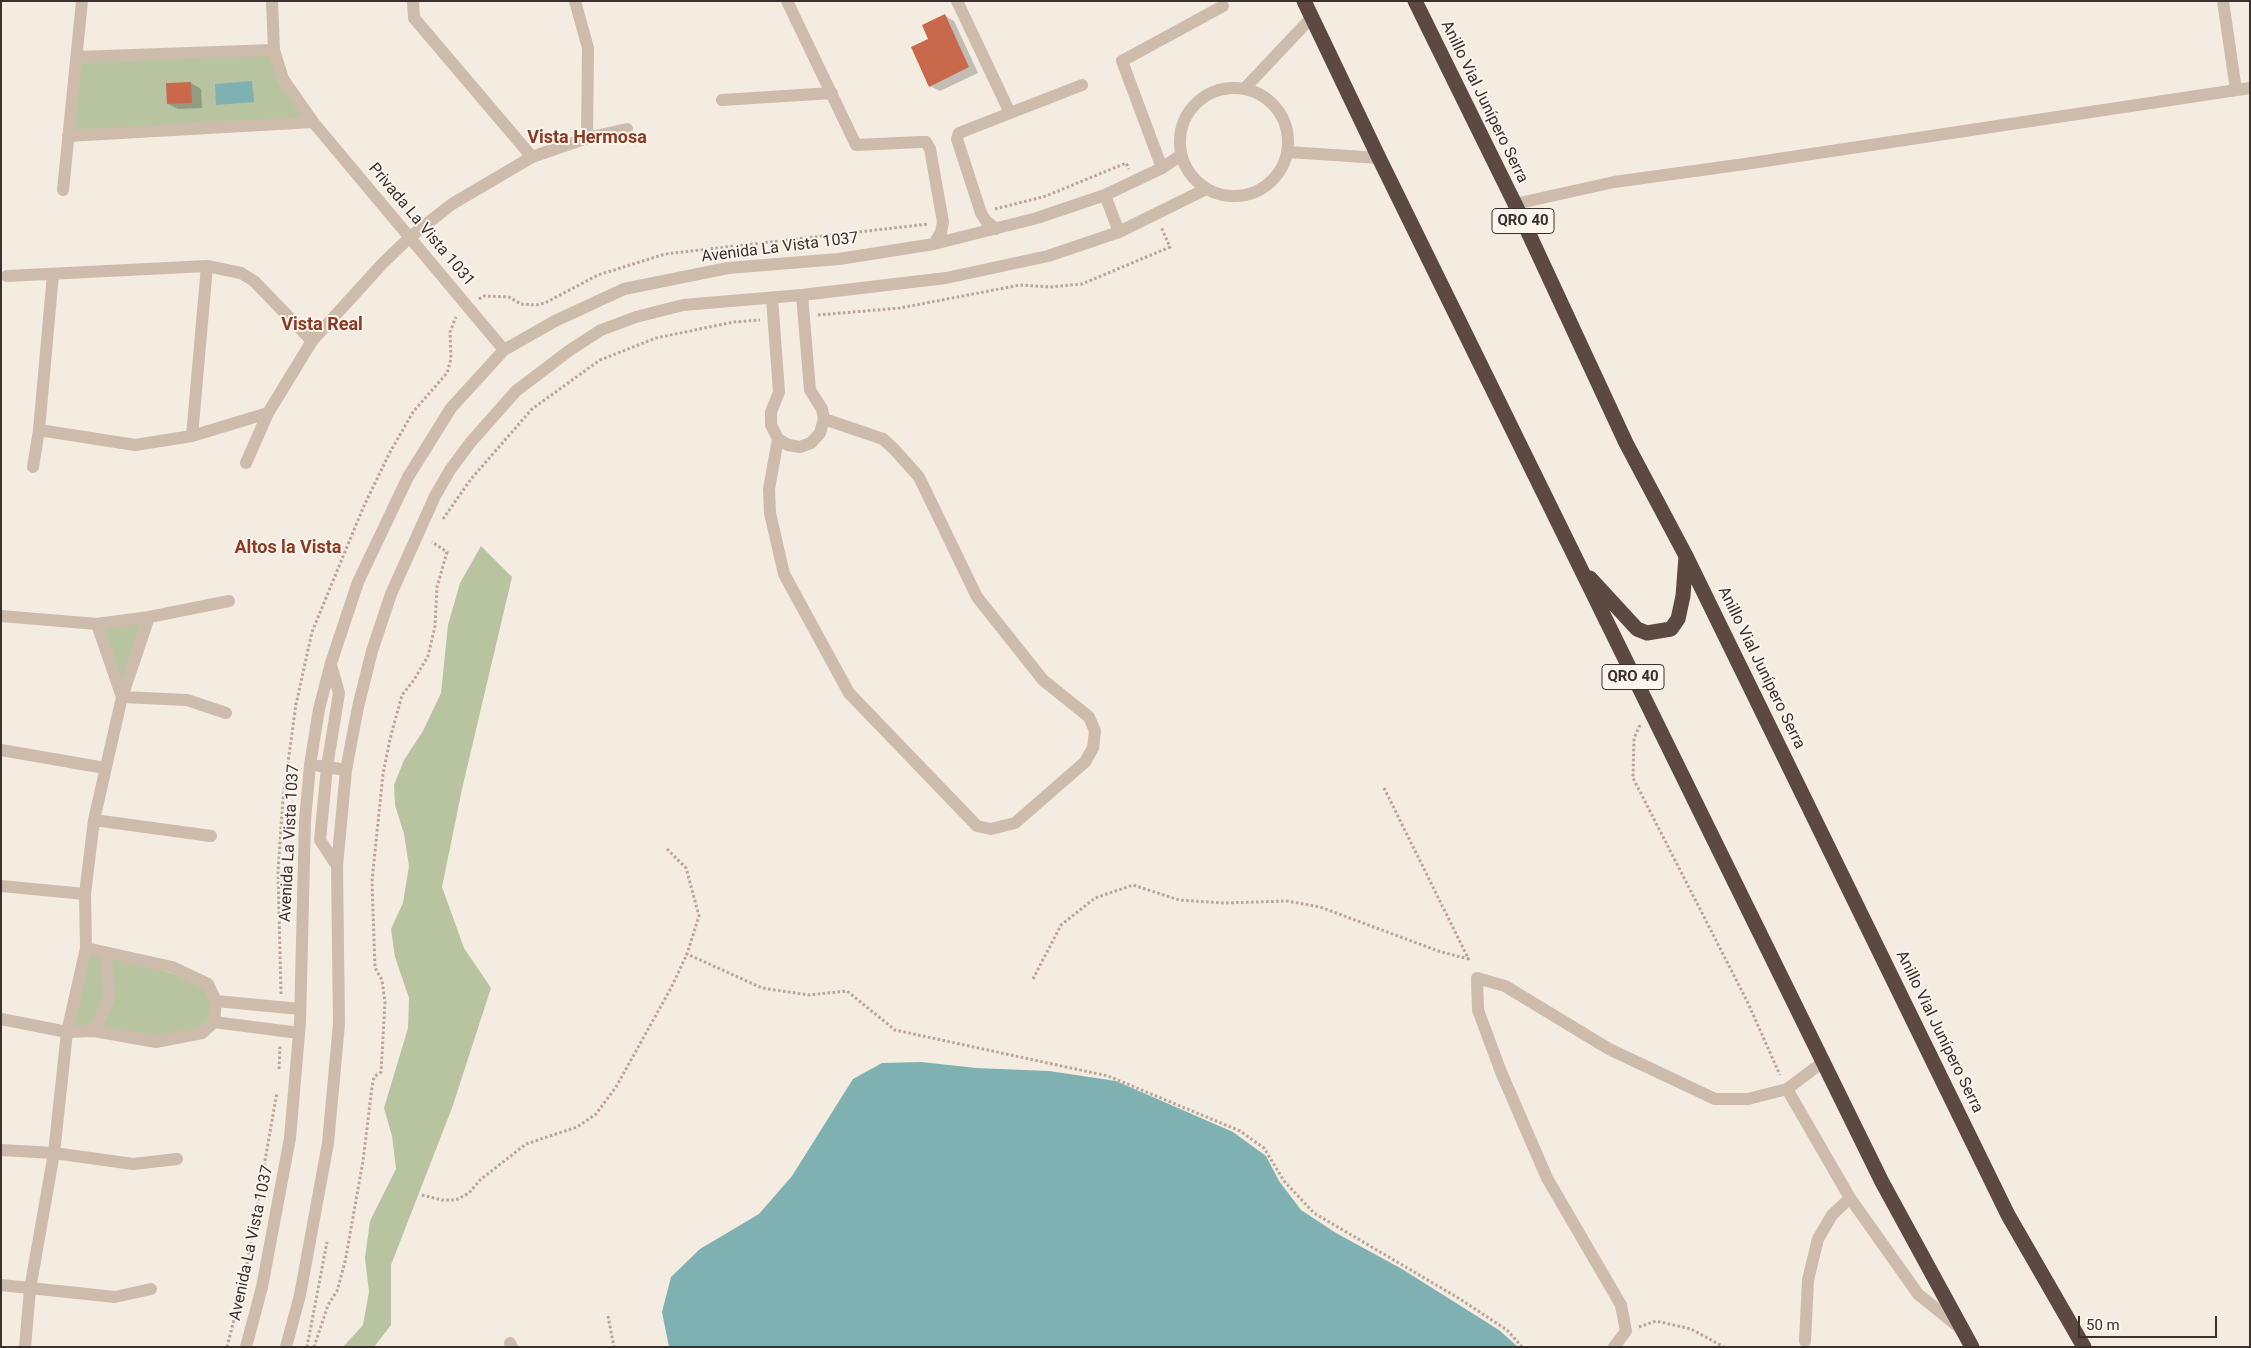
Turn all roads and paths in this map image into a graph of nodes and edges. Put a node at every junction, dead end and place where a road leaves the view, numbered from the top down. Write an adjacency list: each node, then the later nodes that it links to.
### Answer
1 (82, 1): 13 (street)
2 (272, 1): 12 (street, Privada La Vista 1031)
3 (413, 1): 27 (street)
4 (575, 1): 24 (street)
5 (787, 1): 18 (street)
6 (957, 1): 20 (street)
7 (1304, 1): 11 (highway, QRO 40)
8 (1414, 1): 34 (highway, Anillo Vial Junípero Serra / QRO 40)
9 (2223, 1): 17 (street)
10 (1223, 6): 29 (street)
11 (1312, 17): 15 (street); 28 (highway, QRO 40)
12 (274, 50): 13 (street); 21 (street, Privada La Vista 1031)
13 (77, 57): 23 (street)
14 (1082, 85): 20 (street)
15 (1245, 88): 25 (street); 26 (street)
16 (2250, 88): 17 (street)
17 (2236, 90): 34 (street)
18 (832, 93): 19 (street); 37 (street)
19 (722, 100)
20 (1010, 113): 35 (street)
21 (313, 122): 23 (street); 40 (street, Privada La Vista 1031)
22 (627, 129): 24 (street)
23 (68, 136): 32 (street)
24 (587, 138): 27 (street)
25 (1288, 152): 28 (street); 31 (street)
26 (1181, 155): 29 (street, Avenida La Vista 1037); 31 (street)
27 (532, 157): 40 (street)
28 (1379, 158): 64 (highway, QRO 40)
29 (1162, 168): 30 (street, Avenida La Vista 1037)
30 (1134, 182): 33 (street, Avenida La Vista 1037); 35 (path)
31 (1206, 189): 36 (street)
32 (63, 190)
33 (1104, 195): 38 (street, Avenida La Vista 1037); 39 (street)
34 (1516, 204): 63 (highway, Anillo Vial Junípero Serra / QRO 40)
35 (981, 213): 38 (street)
36 (1156, 214): 39 (street); 48 (path)
37 (943, 222): 41 (street); 47 (path)
38 (996, 229): 41 (street, Avenida La Vista 1037)
39 (1119, 232): 45 (street)
40 (410, 237): 50 (street); 51 (street, Privada La Vista 1031)
41 (934, 244): 51 (street, Avenida La Vista 1037)
42 (207, 266): 43 (street); 50 (street); 55 (street)
43 (53, 274): 44 (street); 54 (street)
44 (8, 276)
45 (802, 295): 46 (street); 48 (street)
46 (772, 298): 49 (street); 77 (street)
47 (545, 303)
48 (803, 316): 53 (street)
49 (774, 318): 56 (street); 59 (path)
50 (312, 341): 52 (street)
51 (504, 350): 69 (street, Avenida La Vista 1037)
52 (268, 413): 55 (street); 57 (street)
53 (824, 419): 56 (street); 56 (street)
54 (39, 430): 55 (street); 58 (street)
55 (192, 436)
56 (778, 439)
57 (246, 463)
58 (33, 466)
59 (440, 523)
60 (435, 536): 61 (path)
61 (432, 542): 62 (path); 117 (path)
62 (428, 551)
63 (1686, 556): 64 (highway); 123 (highway, Anillo Vial Junípero Serra / QRO 40)
64 (1579, 566): 71 (highway, QRO 40)
65 (229, 601): 67 (street)
66 (1, 616): 68 (street)
67 (149, 617): 68 (street); 70 (street)
68 (97, 624): 70 (street)
69 (331, 663): 74 (street, Avenida La Vista 1037); 75 (street)
70 (122, 697): 72 (street); 76 (street)
71 (1649, 708): 98 (highway, QRO 40); 99 (path)
72 (226, 713)
73 (1, 750): 76 (street)
74 (310, 765): 75 (street); 92 (street, Avenida La Vista 1037)
75 (326, 767): 77 (street); 82 (street)
76 (105, 768): 79 (street)
77 (346, 770): 82 (street)
78 (1384, 788): 88 (path)
79 (94, 820): 80 (street); 84 (street)
80 (211, 836)
81 (667, 849): 87 (path)
82 (337, 866): 115 (street)
83 (1, 886): 84 (street)
84 (85, 894): 85 (street)
85 (86, 948): 86 (street); 96 (street)
86 (106, 953): 91 (street); 95 (street)
87 (687, 954): 103 (path); 119 (path)
88 (1469, 959): 89 (path); 90 (path)
89 (1033, 978)
90 (1477, 978): 99 (street); 110 (street)
91 (216, 1002): 92 (street); 94 (street)
92 (300, 1009): 97 (street, Avenida La Vista 1037)
93 (1, 1020): 96 (street)
94 (214, 1022): 95 (street); 97 (street)
95 (94, 1030): 96 (street)
96 (67, 1032): 101 (street)
97 (299, 1033): 114 (street, Avenida La Vista 1037)
98 (1823, 1062): 99 (street); 111 (highway, QRO 40)
99 (1786, 1090): 104 (street)
100 (1, 1150): 101 (street)
101 (54, 1152): 102 (street); 107 (street)
102 (177, 1159)
103 (422, 1195)
104 (1850, 1198): 111 (street); 112 (street)
105 (328, 1235): 116 (path)
106 (1, 1285): 107 (street)
107 (30, 1289): 108 (street); 113 (street)
108 (151, 1289)
109 (608, 1316): 118 (path)
110 (1626, 1331): 120 (street); 121 (path)
111 (1964, 1331): 122 (highway, QRO 40)
112 (1805, 1341)
113 (25, 1347)
114 (246, 1347)
115 (286, 1347)
116 (307, 1347)
117 (314, 1347)
118 (614, 1347)
119 (1522, 1347)
120 (1614, 1347)
121 (1724, 1347)
122 (1972, 1347)
123 (2084, 1347)

